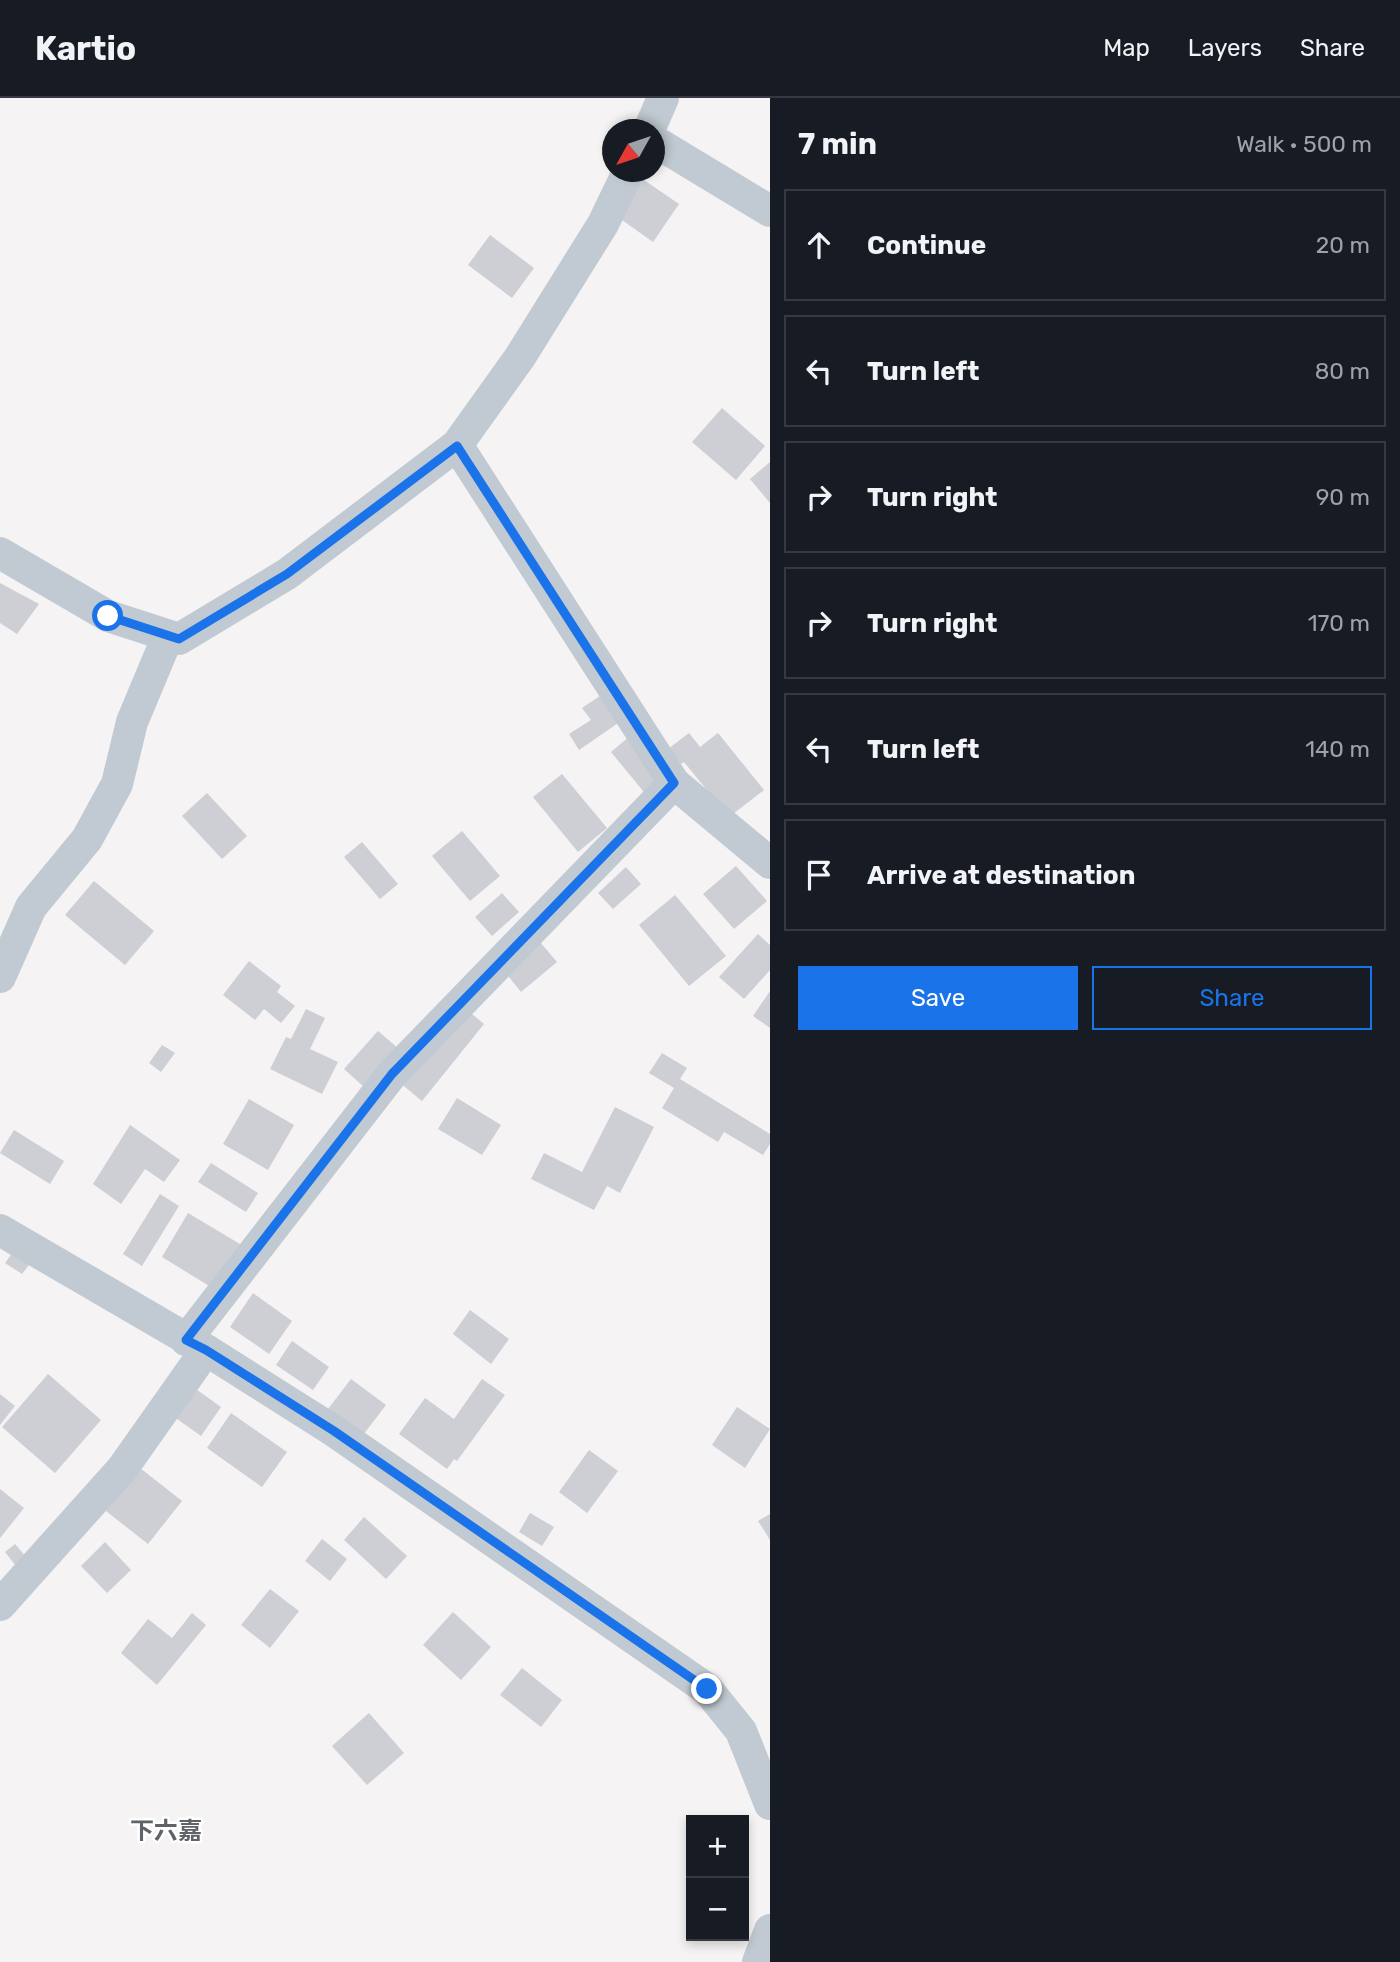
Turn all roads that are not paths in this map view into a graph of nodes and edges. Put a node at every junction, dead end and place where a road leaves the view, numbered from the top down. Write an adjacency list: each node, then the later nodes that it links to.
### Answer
1 (663, 98): 2 (street)
2 (654, 119)
3 (665, 148): 5 (street)
4 (623, 182): 6 (street)
5 (770, 211)
6 (457, 446): 8 (street); 9 (street)
7 (0, 553): 8 (street)
8 (168, 636): 11 (street)
9 (674, 783): 10 (street); 13 (street)
10 (770, 863)
11 (0, 976)
12 (0, 1230): 13 (street)
13 (196, 1345): 14 (street); 15 (street)
14 (0, 1605)
15 (770, 1804)
16 (770, 1930): 17 (street)
17 (758, 1962)

